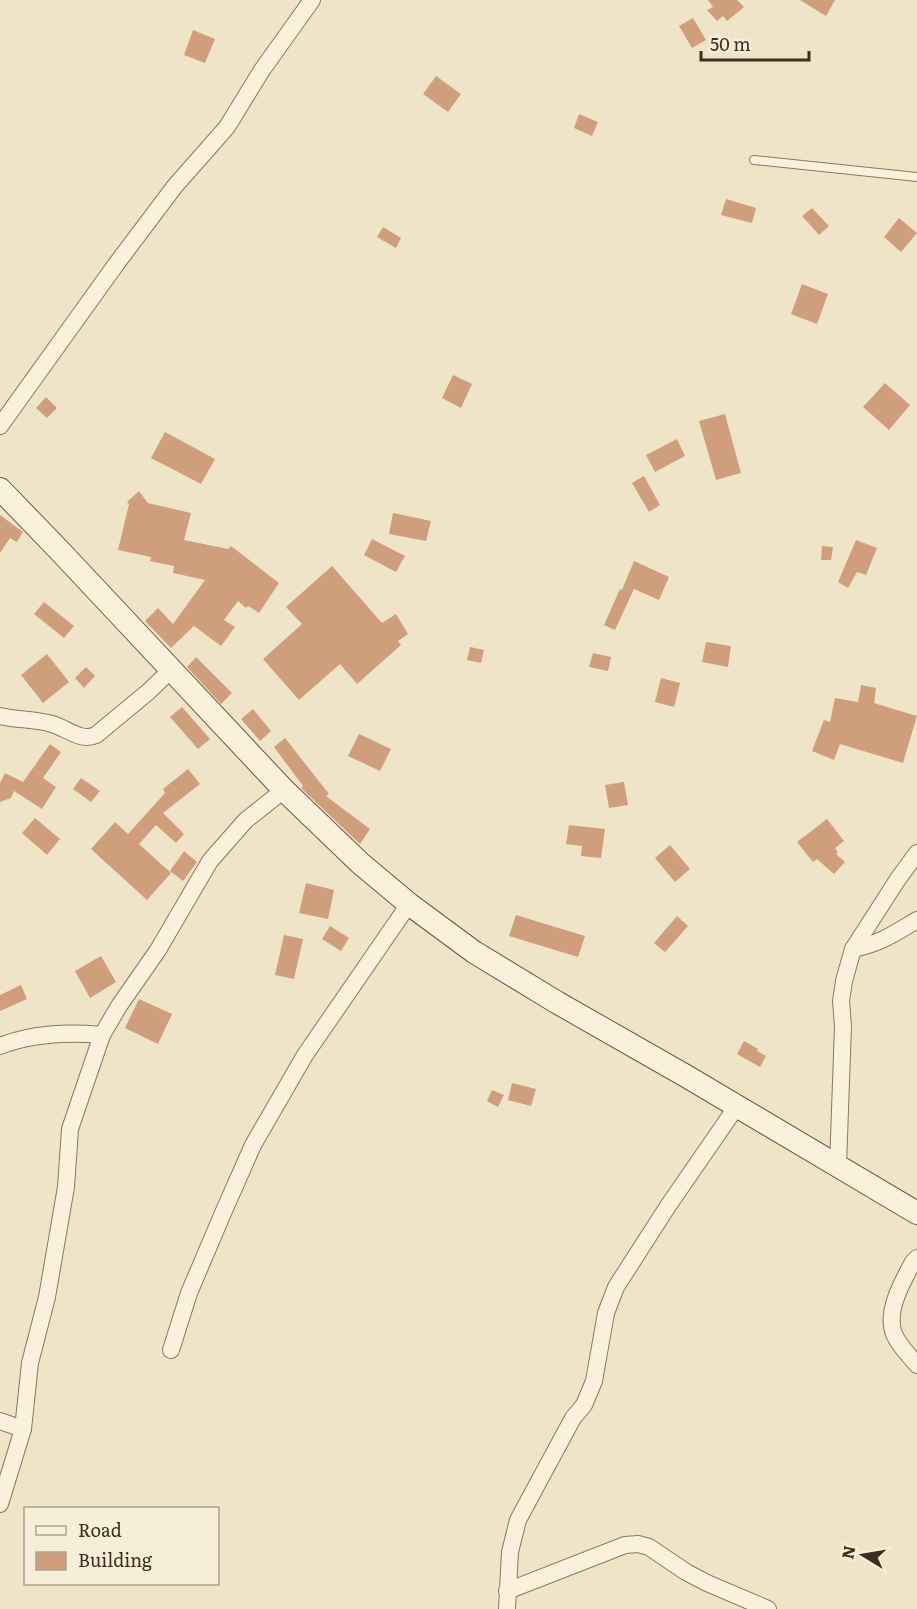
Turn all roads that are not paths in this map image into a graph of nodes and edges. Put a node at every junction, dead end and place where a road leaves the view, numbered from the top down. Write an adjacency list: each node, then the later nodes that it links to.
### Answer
1 (312, 0): 4 (street)
2 (754, 160): 3 (lane)
3 (917, 177)
4 (0, 426)
5 (0, 489): 6 (main road)
6 (171, 670): 7 (street); 8 (main road)
7 (0, 716)
8 (284, 790): 10 (main road); 13 (street)
9 (917, 853): 12 (street)
10 (409, 904): 15 (main road); 19 (street)
11 (917, 920): 12 (street)
12 (853, 949): 16 (street)
13 (102, 1035): 14 (street); 22 (street)
14 (0, 1046)
15 (737, 1106): 16 (main road); 24 (street)
16 (838, 1166): 17 (main road)
17 (917, 1213)
18 (917, 1258): 20 (street)
19 (171, 1350)
20 (917, 1365)
21 (0, 1421): 22 (street)
22 (22, 1429): 23 (street)
23 (0, 1504)
24 (507, 1591): 25 (street); 26 (street)
25 (507, 1609)
26 (768, 1609)

